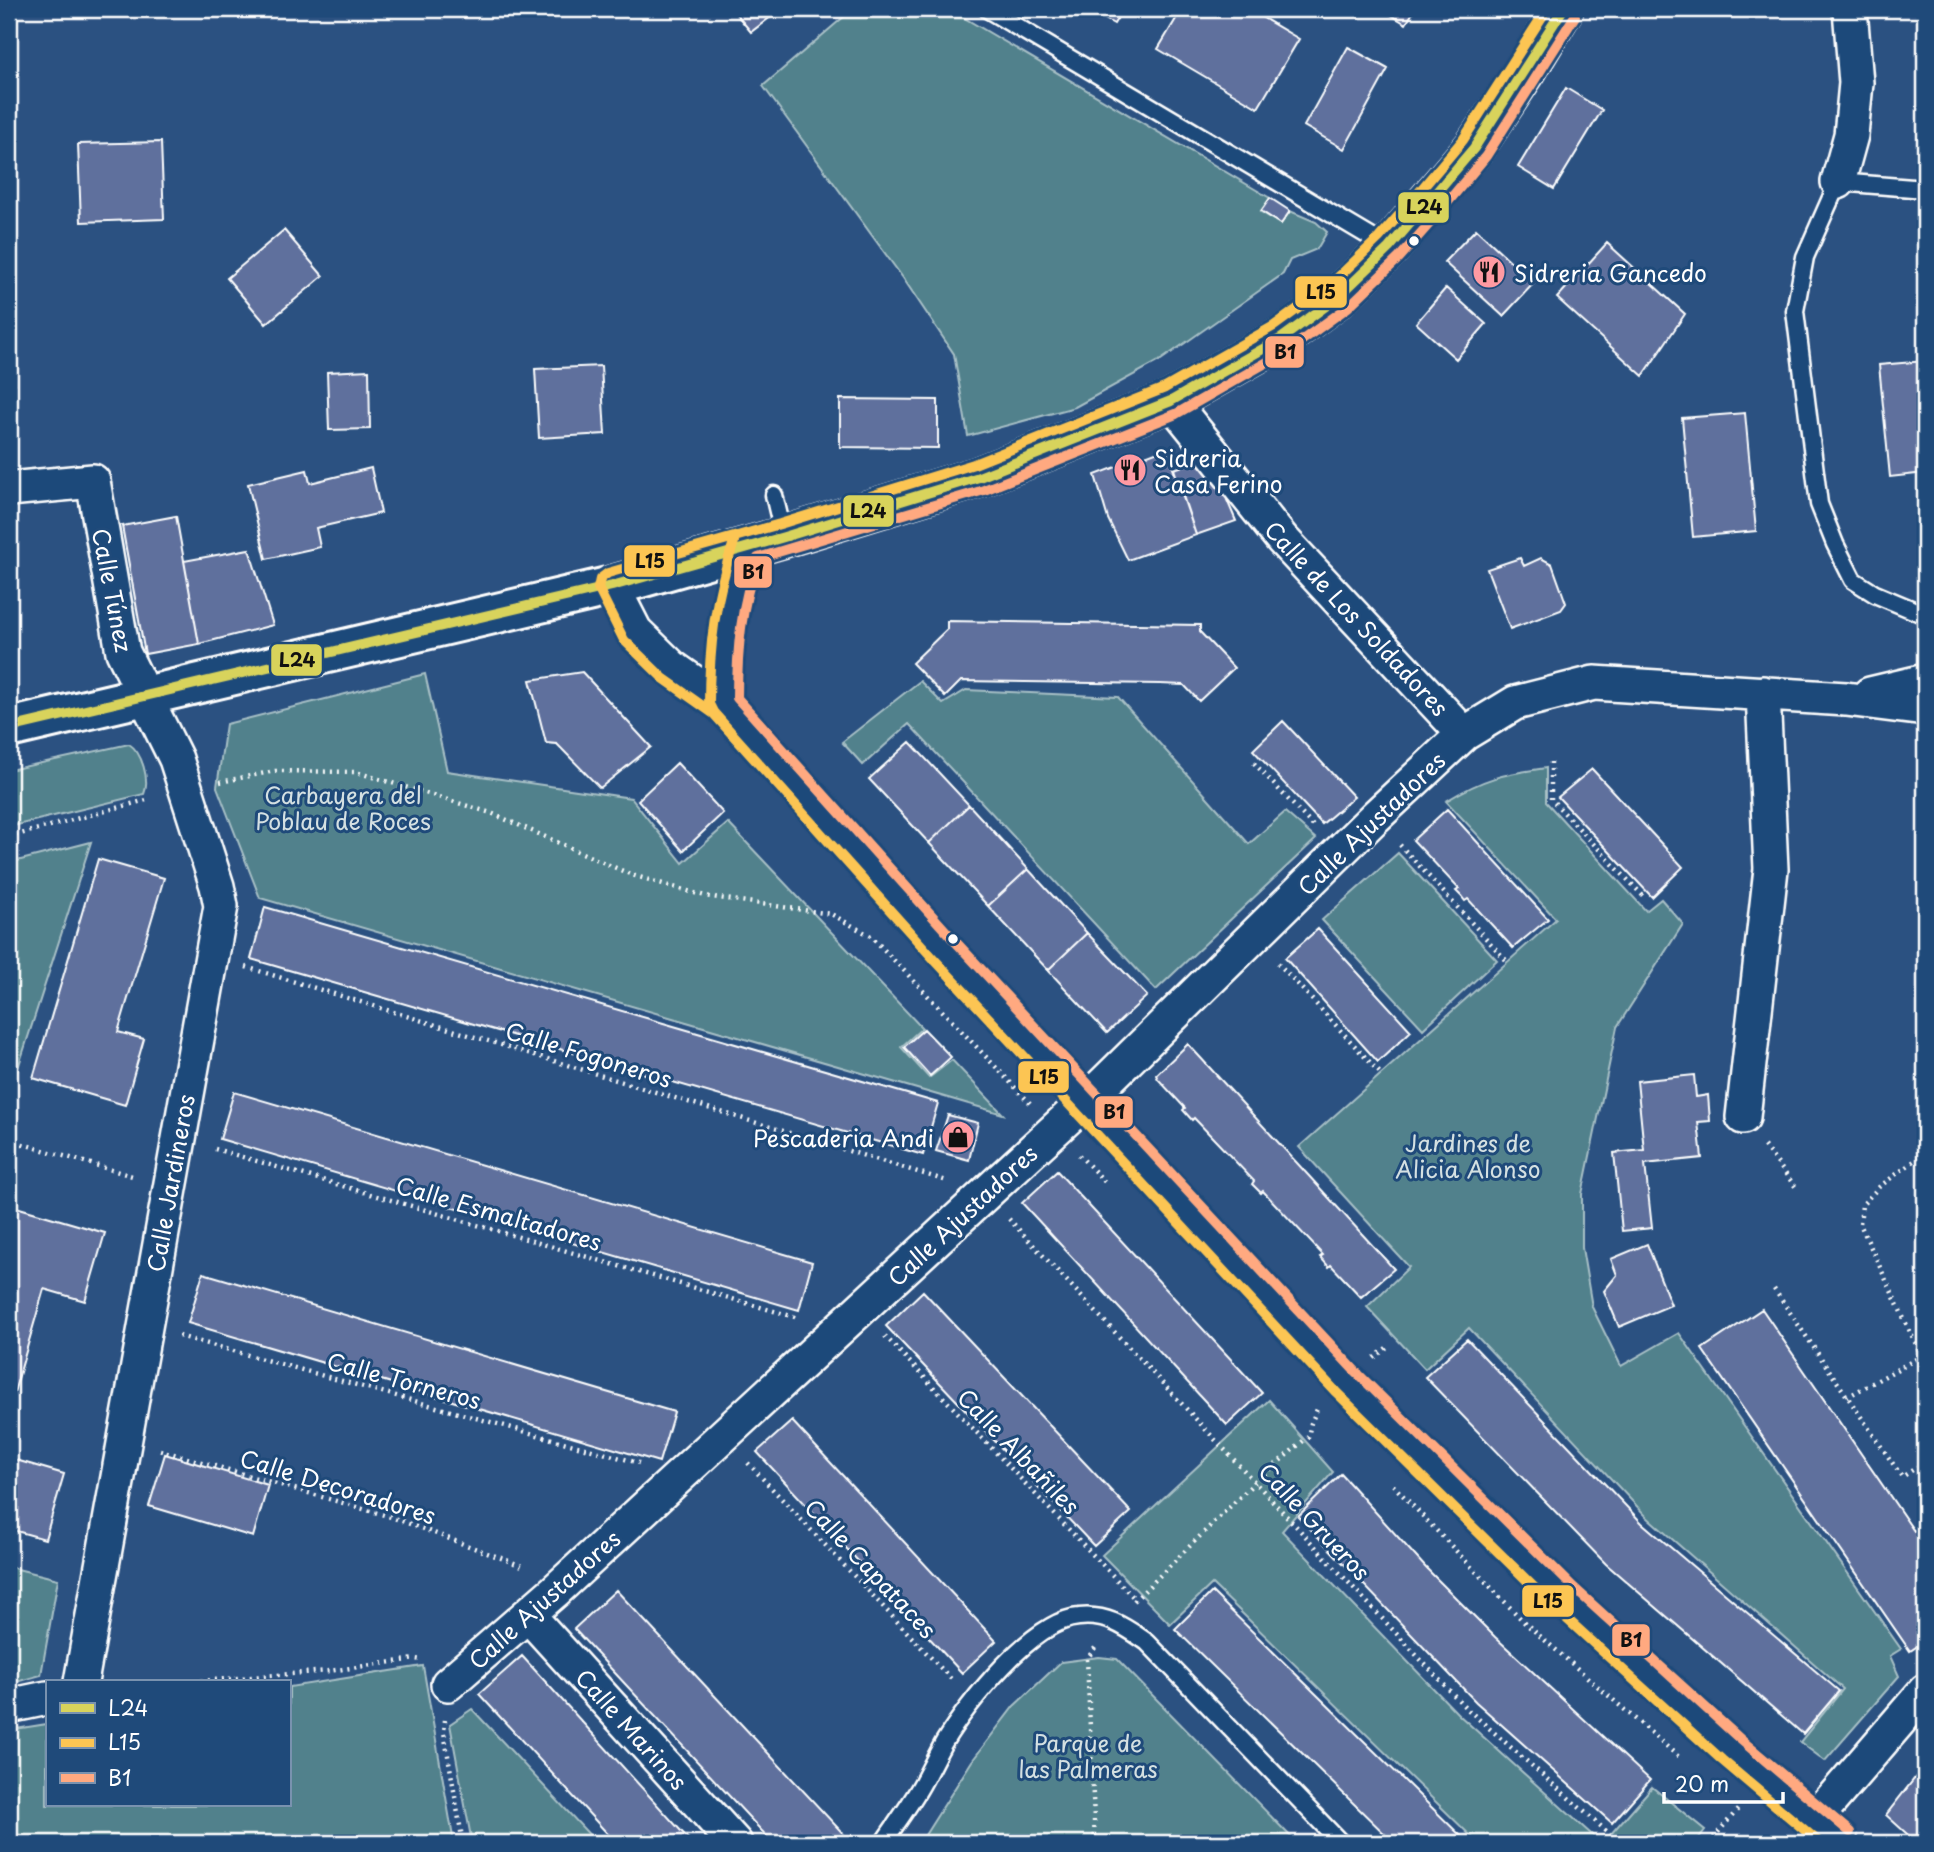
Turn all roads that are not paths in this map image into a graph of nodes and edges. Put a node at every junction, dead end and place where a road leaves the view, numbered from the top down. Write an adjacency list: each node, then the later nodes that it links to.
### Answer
1 (987, 9): 6 (lane)
2 (1563, 9): 6 (street)
3 (1850, 9): 4 (street)
4 (1838, 183): 5 (lane); 13 (lane)
5 (1925, 188)
6 (1389, 248): 7 (street)
7 (1171, 401): 10 (street); 21 (street, Calle de Los Soldadores)
8 (9, 489): 16 (street, Calle Túnez)
9 (774, 495): 10 (lane)
10 (784, 537): 11 (street)
11 (747, 547): 12 (street); 18 (street)
12 (612, 586): 16 (street); 18 (street)
13 (1925, 615)
14 (1925, 681): 17 (street)
15 (1763, 693): 17 (street, Calle Ajustadores); 21 (street, Calle Ajustadores); 23 (street)
16 (144, 696): 20 (street); 25 (street, Calle Jardineros)
17 (1846, 699): 19 (street)
18 (723, 703): 22 (street)
19 (1925, 709)
20 (9, 728)
21 (1464, 734): 22 (street, Calle Ajustadores)
22 (1086, 1101): 24 (street, Calle Ajustadores); 30 (street)
23 (1743, 1118)
24 (528, 1615): 26 (street, Calle Ajustadores); 31 (street, Calle Marinos)
25 (81, 1680)
26 (448, 1684)
27 (1925, 1691): 30 (street)
28 (46, 1698): 29 (street)
29 (9, 1706)
30 (1814, 1820): 34 (street)
31 (735, 1843)
32 (883, 1843): 33 (lane)
33 (1341, 1843)
34 (1841, 1843)

